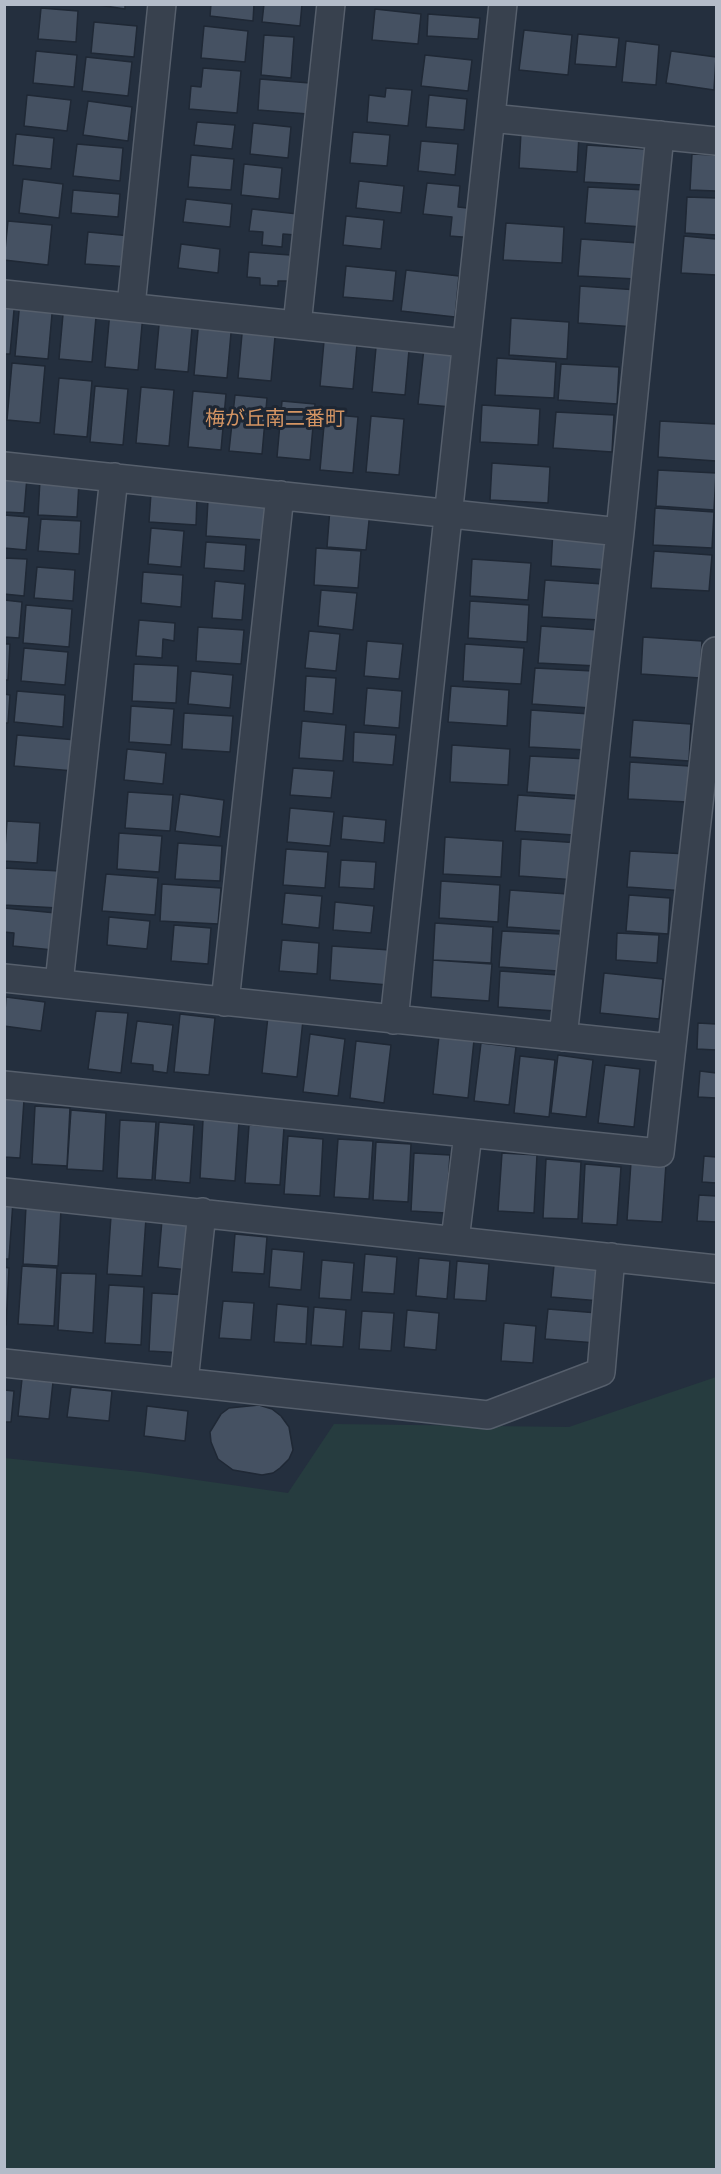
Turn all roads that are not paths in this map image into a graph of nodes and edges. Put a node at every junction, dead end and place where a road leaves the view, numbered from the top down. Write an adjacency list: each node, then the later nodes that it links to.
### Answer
1 (162, 4): 8 (street)
2 (331, 4): 9 (street)
3 (503, 4): 4 (street)
4 (490, 118): 5 (street); 10 (street)
5 (660, 135): 6 (street); 15 (street)
6 (717, 141)
7 (4, 294): 8 (street)
8 (131, 306): 9 (street)
9 (297, 325): 10 (street)
10 (465, 343): 14 (street)
11 (4, 466): 12 (street)
12 (114, 477): 13 (street); 18 (street)
13 (280, 495): 14 (street); 19 (street)
14 (448, 513): 15 (street); 20 (street)
15 (620, 532): 21 (street)
16 (717, 651): 22 (street)
17 (4, 978): 18 (street)
18 (59, 983): 19 (street)
19 (225, 1002): 20 (street)
20 (394, 1020): 21 (street)
21 (563, 1037): 22 (street)
22 (671, 1048): 24 (street)
23 (4, 1085): 24 (street)
24 (468, 1134): 27 (street)
25 (4, 1192): 26 (street)
26 (202, 1212): 27 (street); 31 (street)
27 (455, 1240): 28 (street)
28 (611, 1257): 29 (street); 31 (street)
29 (717, 1269)
30 (4, 1363): 31 (street)
31 (184, 1382)

